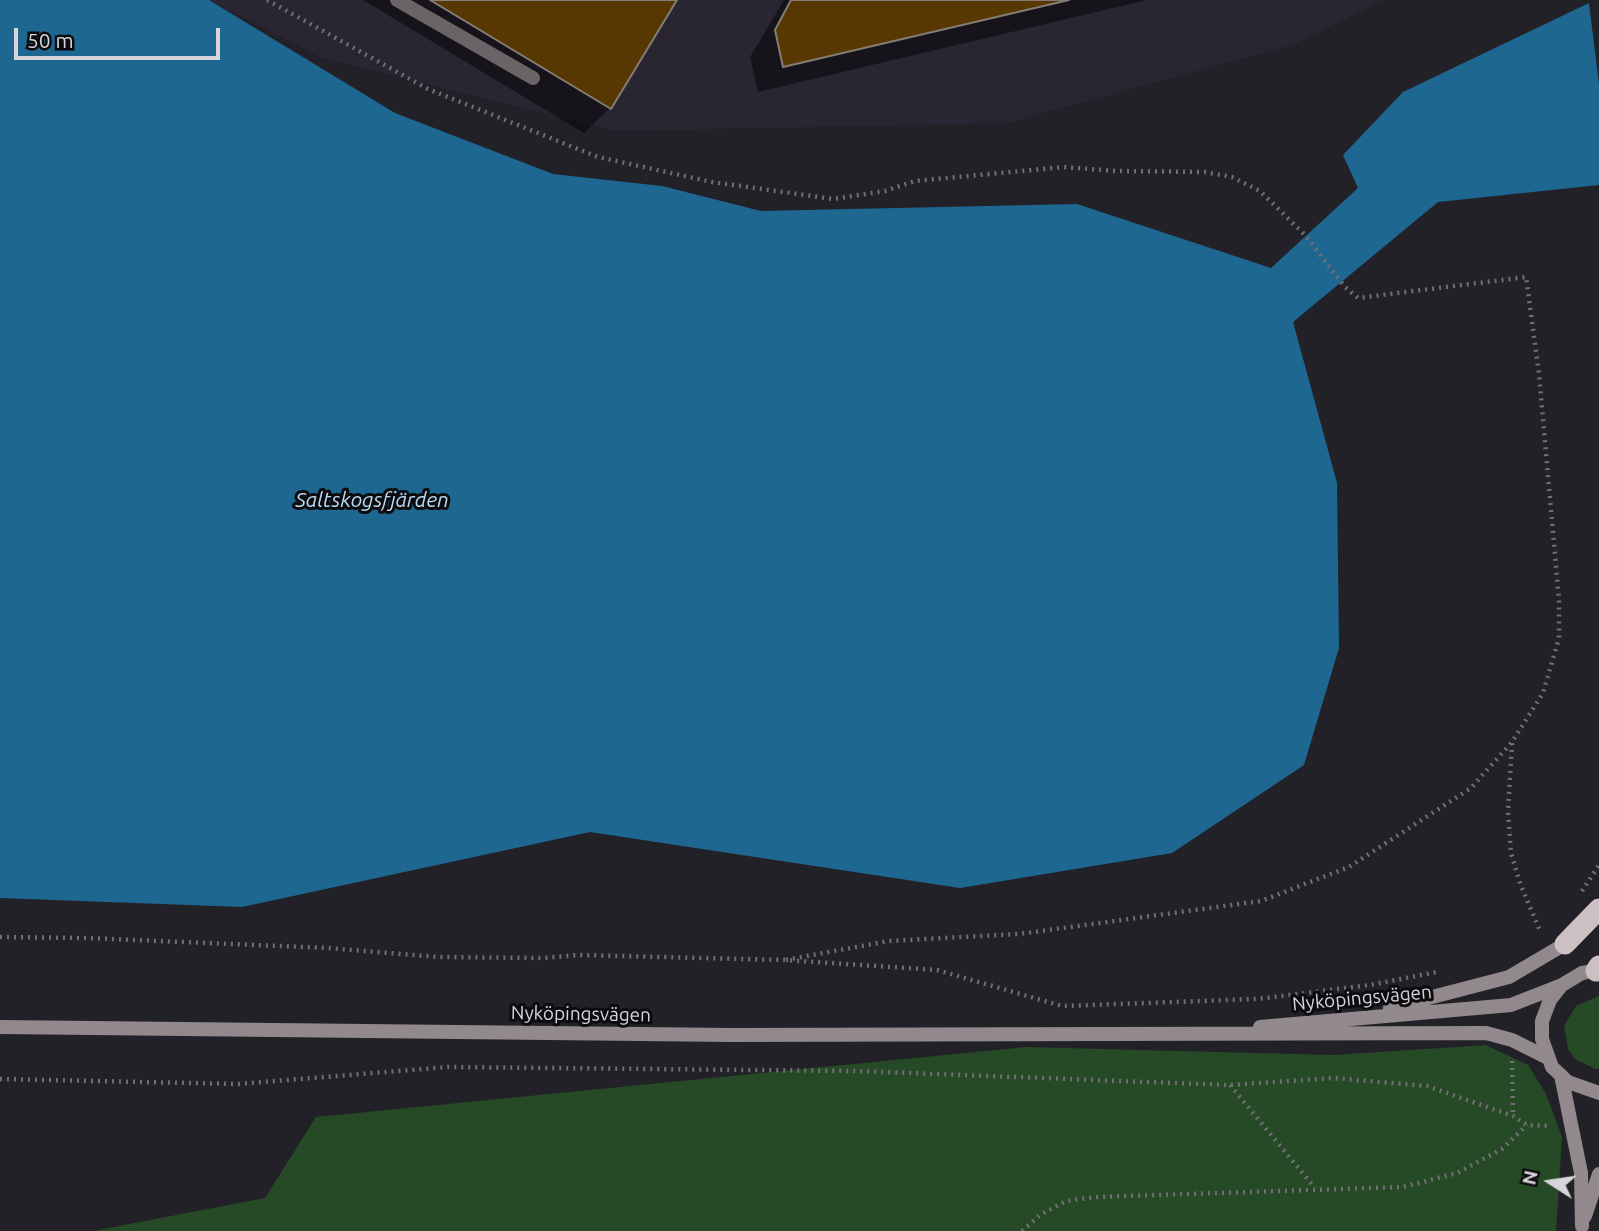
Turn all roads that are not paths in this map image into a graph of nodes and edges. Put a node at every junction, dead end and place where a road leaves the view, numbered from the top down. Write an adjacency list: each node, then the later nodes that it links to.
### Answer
1 (397, 0): 2 (lane)
2 (533, 78)
3 (1599, 909): 4 (highway)
4 (1565, 944): 7 (main road)
5 (1598, 969): 6 (main road, Nyköpingsvägen)
6 (1562, 985): 7 (main road, Nyköpingsvägen); 10 (main road)
7 (1343, 1019): 9 (main road, Nyköpingsvägen)
8 (0, 1027): 9 (main road, Nyköpingsvägen)
9 (1161, 1036): 10 (main road, Nyköpingsvägen)
10 (1548, 1058): 11 (main road)
11 (1561, 1075): 12 (main road); 14 (main road)
12 (1599, 1093)
13 (1599, 1174): 14 (main road)
14 (1581, 1228)

